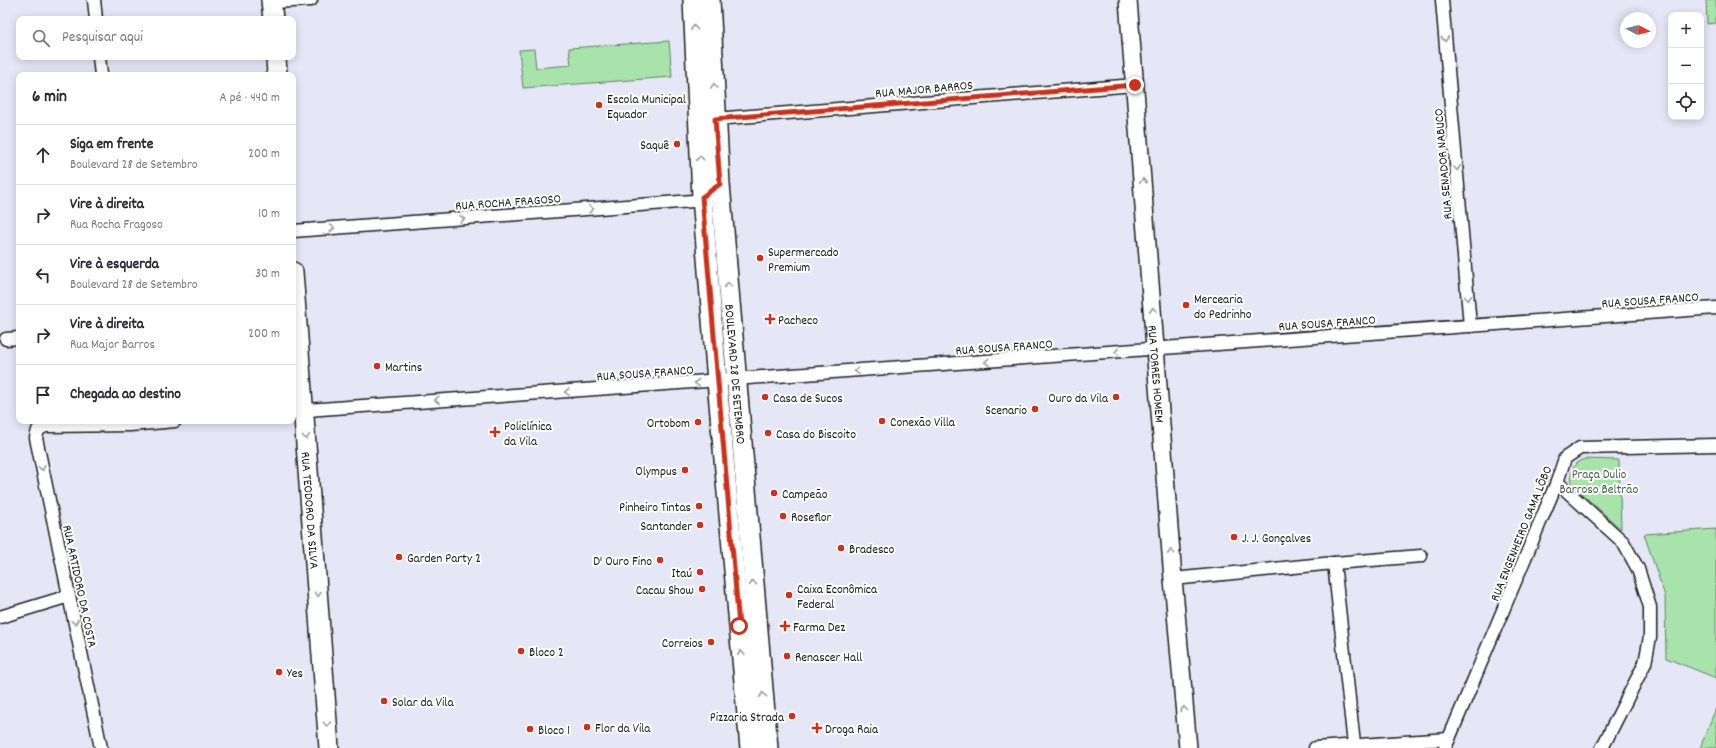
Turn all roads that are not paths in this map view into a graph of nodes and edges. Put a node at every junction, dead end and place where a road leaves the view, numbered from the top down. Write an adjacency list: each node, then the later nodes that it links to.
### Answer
1 (94, 0): 8 (street)
2 (312, 0): 7 (street)
3 (693, 0): 16 (main road, BOULEVARD 28 DE SETEMBRO, one-way to 3)
4 (710, 0): 14 (main road, BOULEVARD 28 DE SETEMBRO, one-way to 4)
5 (1128, 0): 13 (street, RUA TORRES HOMEM)
6 (1442, 0): 19 (street, RUA SENADOR NABUCO, one-way to 19)
7 (272, 7)
8 (96, 16)
9 (99, 60): 11 (street)
10 (276, 60): 12 (main road)
11 (100, 72)
12 (277, 72)
13 (1135, 85): 14 (street, RUA MAJOR BARROS); 23 (street, RUA TORRES HOMEM, one-way to 13)
14 (715, 119): 15 (main road, BOULEVARD 28 DE SETEMBRO)
15 (720, 184): 16 (street, RUA ROCHA FRAGOSO); 24 (main road, BOULEVARD 28 DE SETEMBRO, one-way to 15)
16 (702, 197): 17 (street, RUA ROCHA FRAGOSO, one-way to 16); 25 (main road, BOULEVARD 28 DE SETEMBRO)
17 (296, 231)
18 (1716, 308): 19 (street, RUA SOUSA FRANCO)
19 (1470, 326): 23 (street, RUA SOUSA FRANCO)
20 (16, 338): 21 (street)
21 (6, 339)
22 (296, 342): 26 (main road, RUA TEODORO DA SILVA)
23 (1156, 350): 24 (street, RUA SOUSA FRANCO, one-way to 24); 32 (street, RUA TORRES HOMEM, one-way to 23)
24 (736, 380): 25 (street, RUA SOUSA FRANCO); 40 (main road, BOULEVARD 28 DE SETEMBRO, one-way to 24)
25 (717, 382): 26 (street, RUA SOUSA FRANCO, one-way to 26); 39 (main road, BOULEVARD 28 DE SETEMBRO, one-way to 25)
26 (299, 411): 38 (main road, RUA TEODORO DA SILVA, one-way to 38)
27 (102, 424): 33 (street, RUA ARTIDORO DA COSTA, one-way to 33)
28 (1716, 444): 29 (street, RUA ENGENHEIRO GAMA LÔBO)
29 (1558, 482): 35 (street, RUA ENGENHEIRO GAMA LÔBO); 43 (street)
30 (1421, 556): 31 (street)
31 (1334, 564): 32 (street); 36 (street)
32 (1172, 578): 41 (street, RUA TORRES HOMEM, one-way to 32)
33 (69, 596): 34 (street); 37 (street, RUA ARTIDORO DA COSTA, one-way to 37)
34 (0, 617)
35 (1447, 743): 36 (street)
36 (1354, 744): 42 (street)
37 (100, 748)
38 (329, 748)
39 (750, 748)
40 (768, 748)
41 (1188, 748)
42 (1314, 748)
43 (1602, 748)

